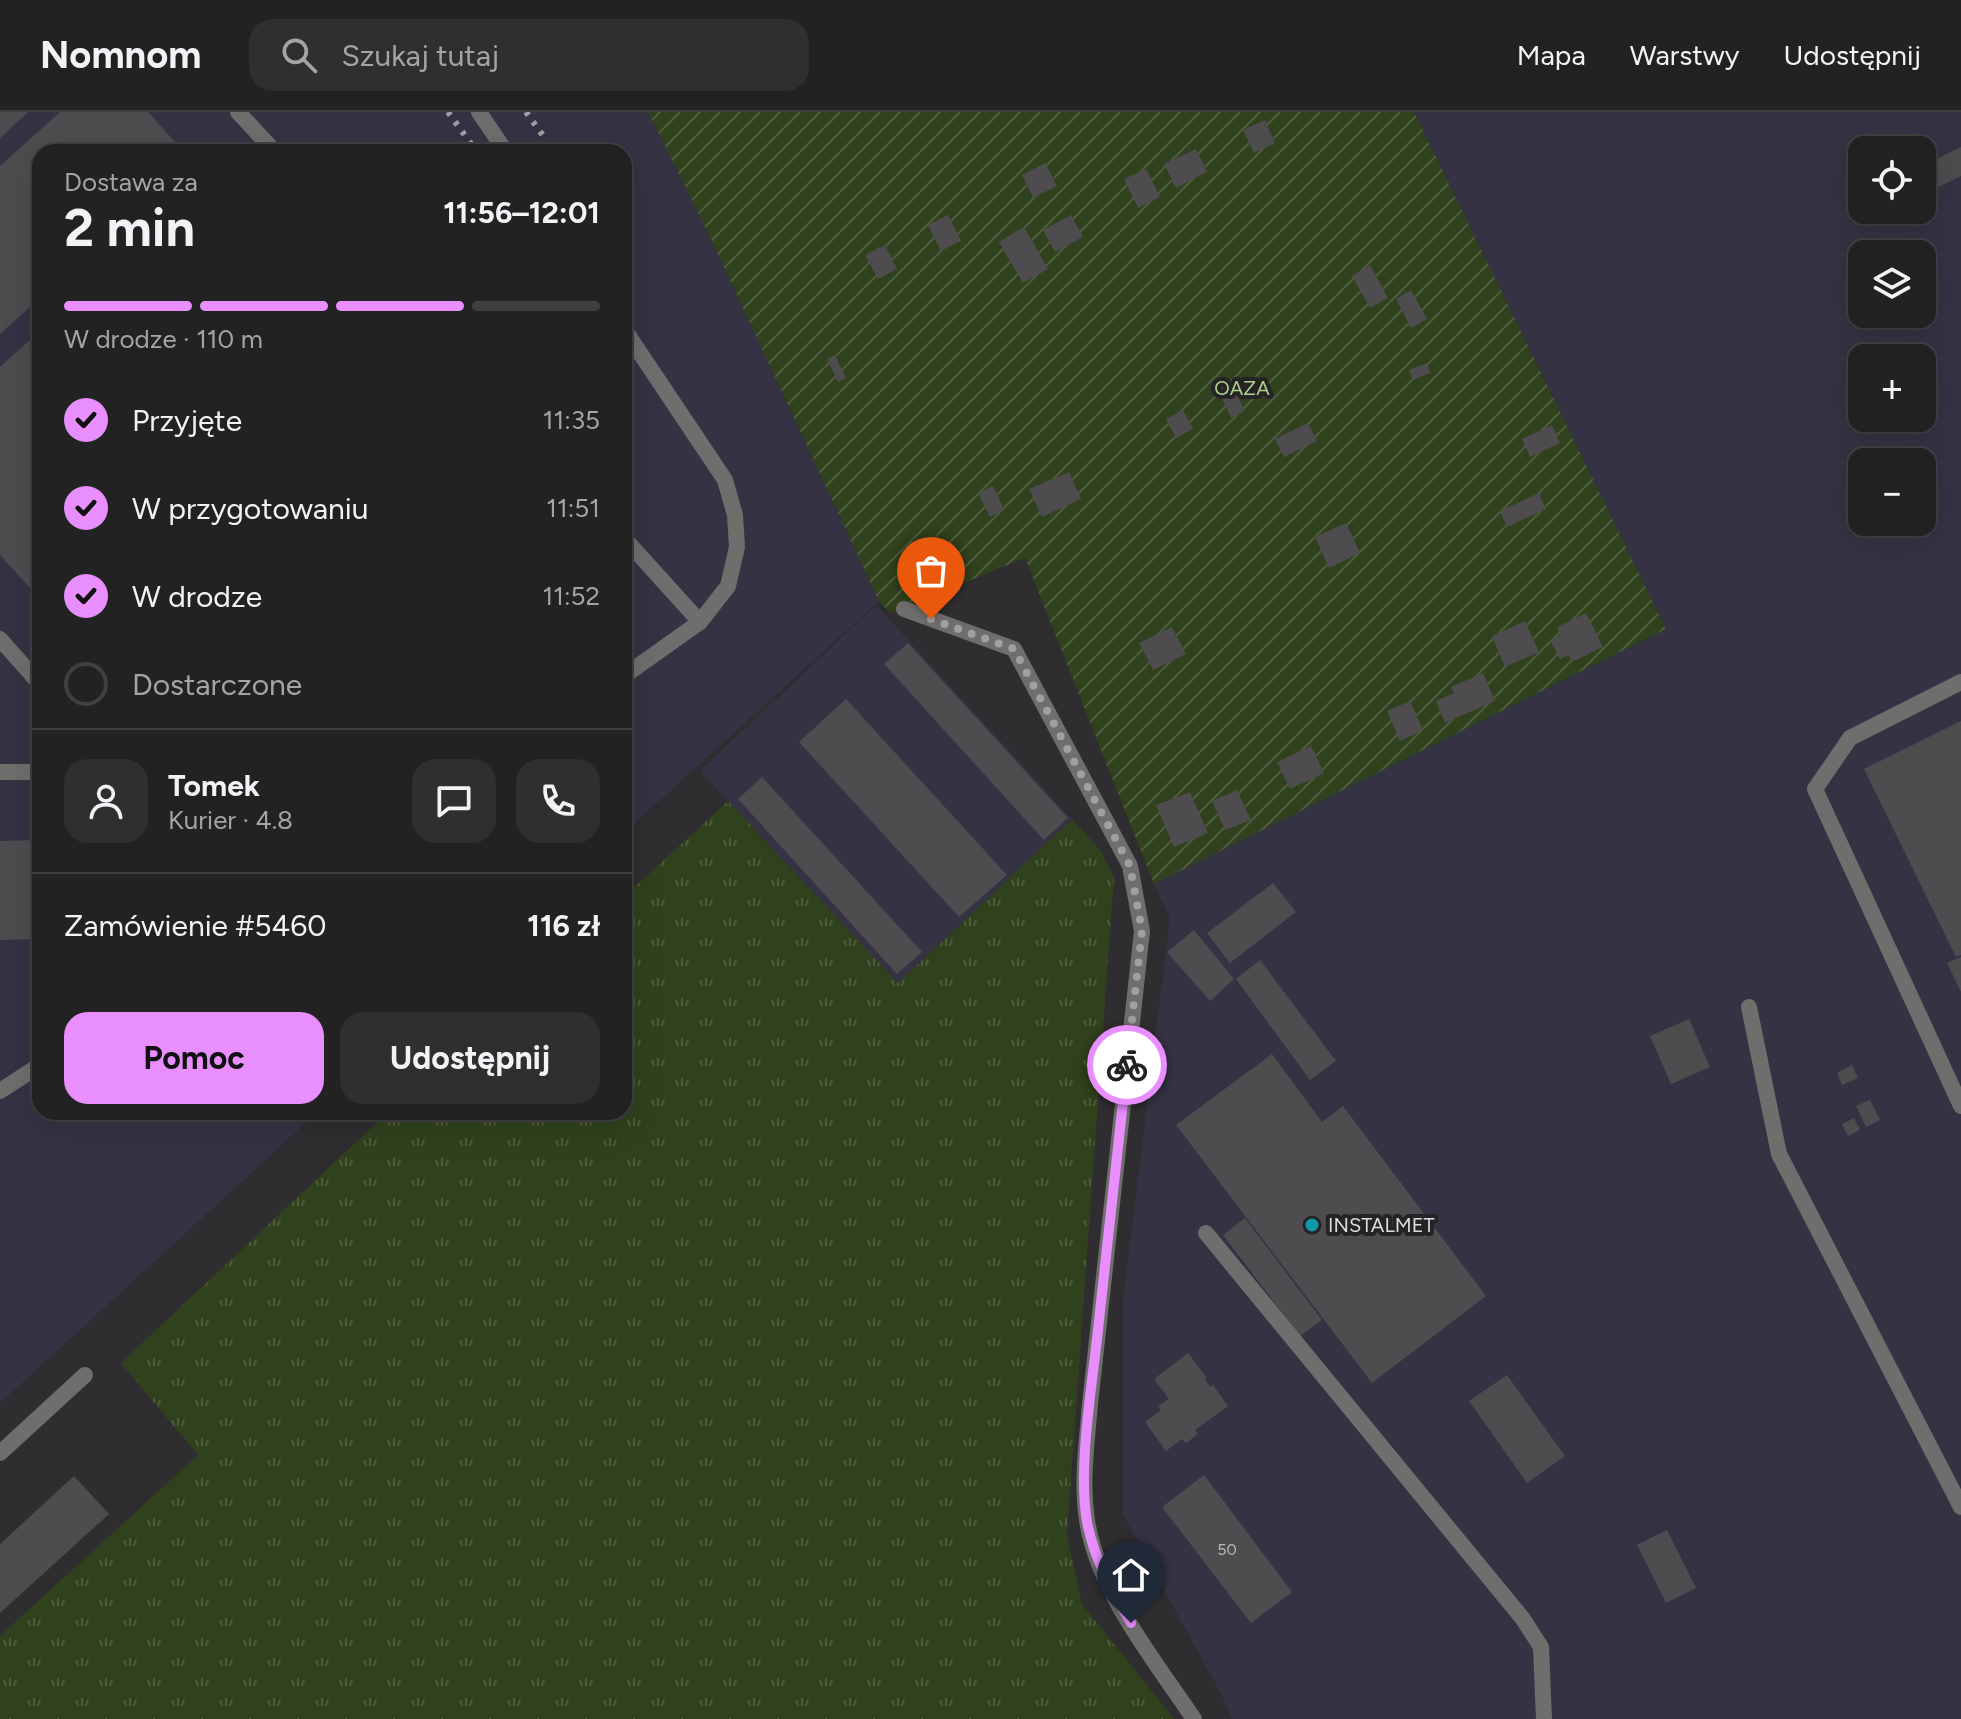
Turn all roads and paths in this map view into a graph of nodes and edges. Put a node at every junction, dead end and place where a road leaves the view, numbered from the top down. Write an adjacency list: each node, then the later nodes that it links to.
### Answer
1 (238, 112): 3 (lane)
2 (479, 112): 4 (lane)
3 (268, 144)
4 (501, 144)
5 (632, 341): 8 (lane)
6 (632, 547): 8 (lane)
7 (904, 609): 23 (lane)
8 (700, 622): 10 (lane)
9 (0, 639): 11 (lane)
10 (632, 670)
11 (32, 675)
12 (1961, 682): 18 (lane)
13 (0, 772): 14 (lane)
14 (32, 772)
15 (1749, 1007): 22 (lane)
16 (32, 1070): 17 (lane)
17 (0, 1091)
18 (1961, 1106)
19 (1206, 1233): 24 (lane)
20 (85, 1375): 21 (lane)
21 (0, 1453)
22 (1961, 1507)
23 (1194, 1719)
24 (1544, 1719)

